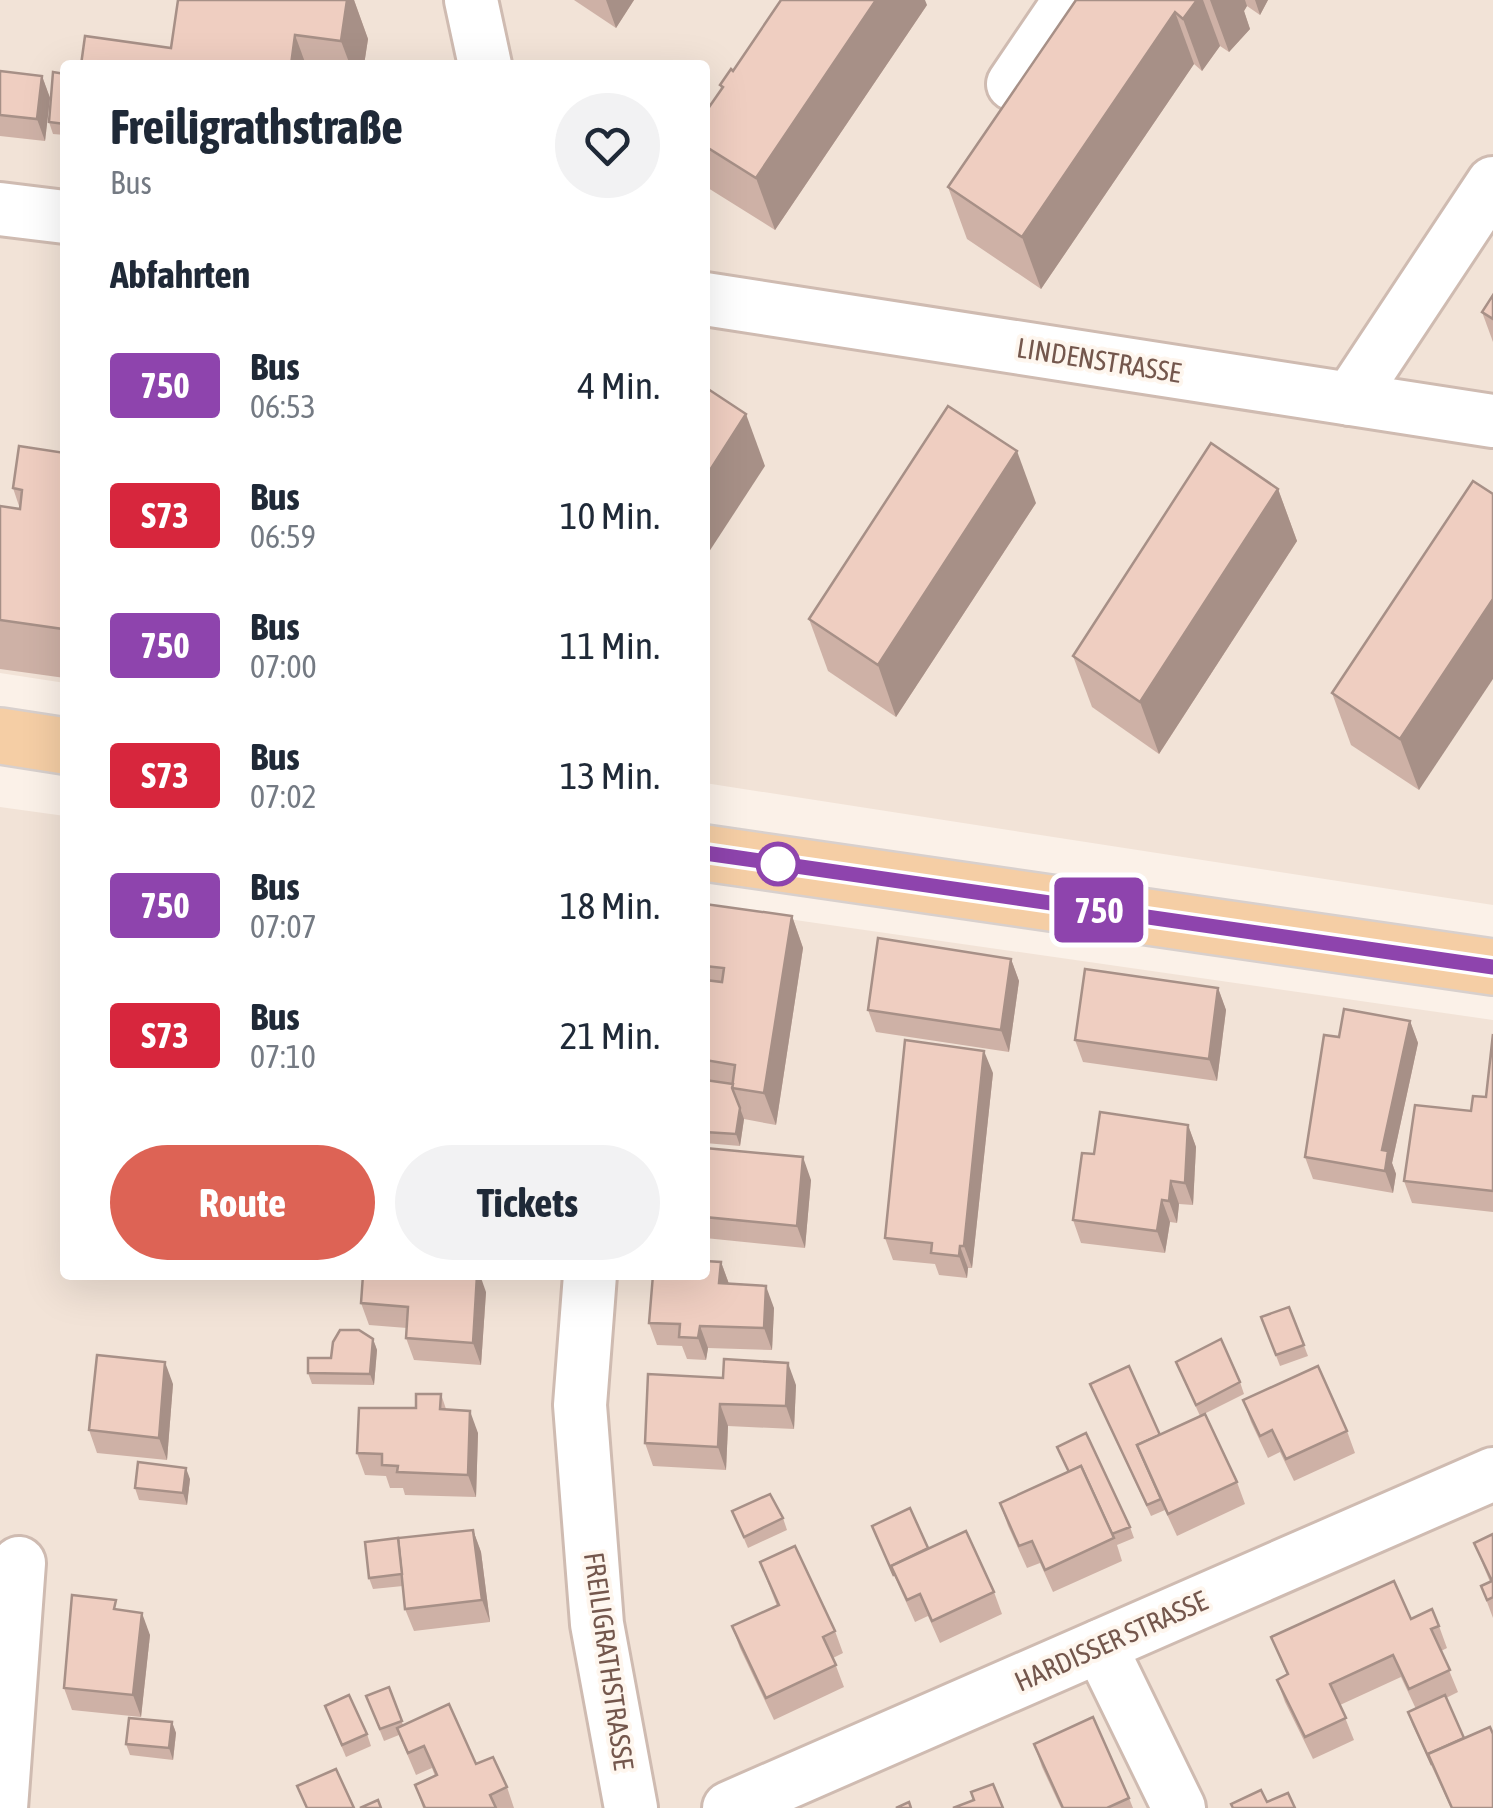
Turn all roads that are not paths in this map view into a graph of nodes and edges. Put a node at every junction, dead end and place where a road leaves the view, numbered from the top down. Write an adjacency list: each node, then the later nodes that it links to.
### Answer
1 (471, 0): 3 (street)
2 (1070, 0): 4 (street)
3 (483, 60)
4 (1013, 84)
5 (1493, 183): 9 (street)
6 (0, 209): 7 (street)
7 (60, 215)
8 (710, 300): 9 (street, LINDENSTRASSE)
9 (1350, 398): 10 (street, LINDENSTRASSE)
10 (1493, 421)
11 (0, 736): 12 (main road)
12 (60, 745)
13 (710, 854): 14 (main road)
14 (1493, 967)
15 (590, 1280): 20 (street, FREILIGRATHSTRASSE)
16 (1493, 1474): 18 (street, HARDISSER STRASSE)
17 (19, 1562): 19 (street)
18 (1100, 1646): 21 (street, HARDISSER STRASSE); 22 (street)
19 (1, 1808)
20 (632, 1808)
21 (728, 1808)
22 (1179, 1808)

